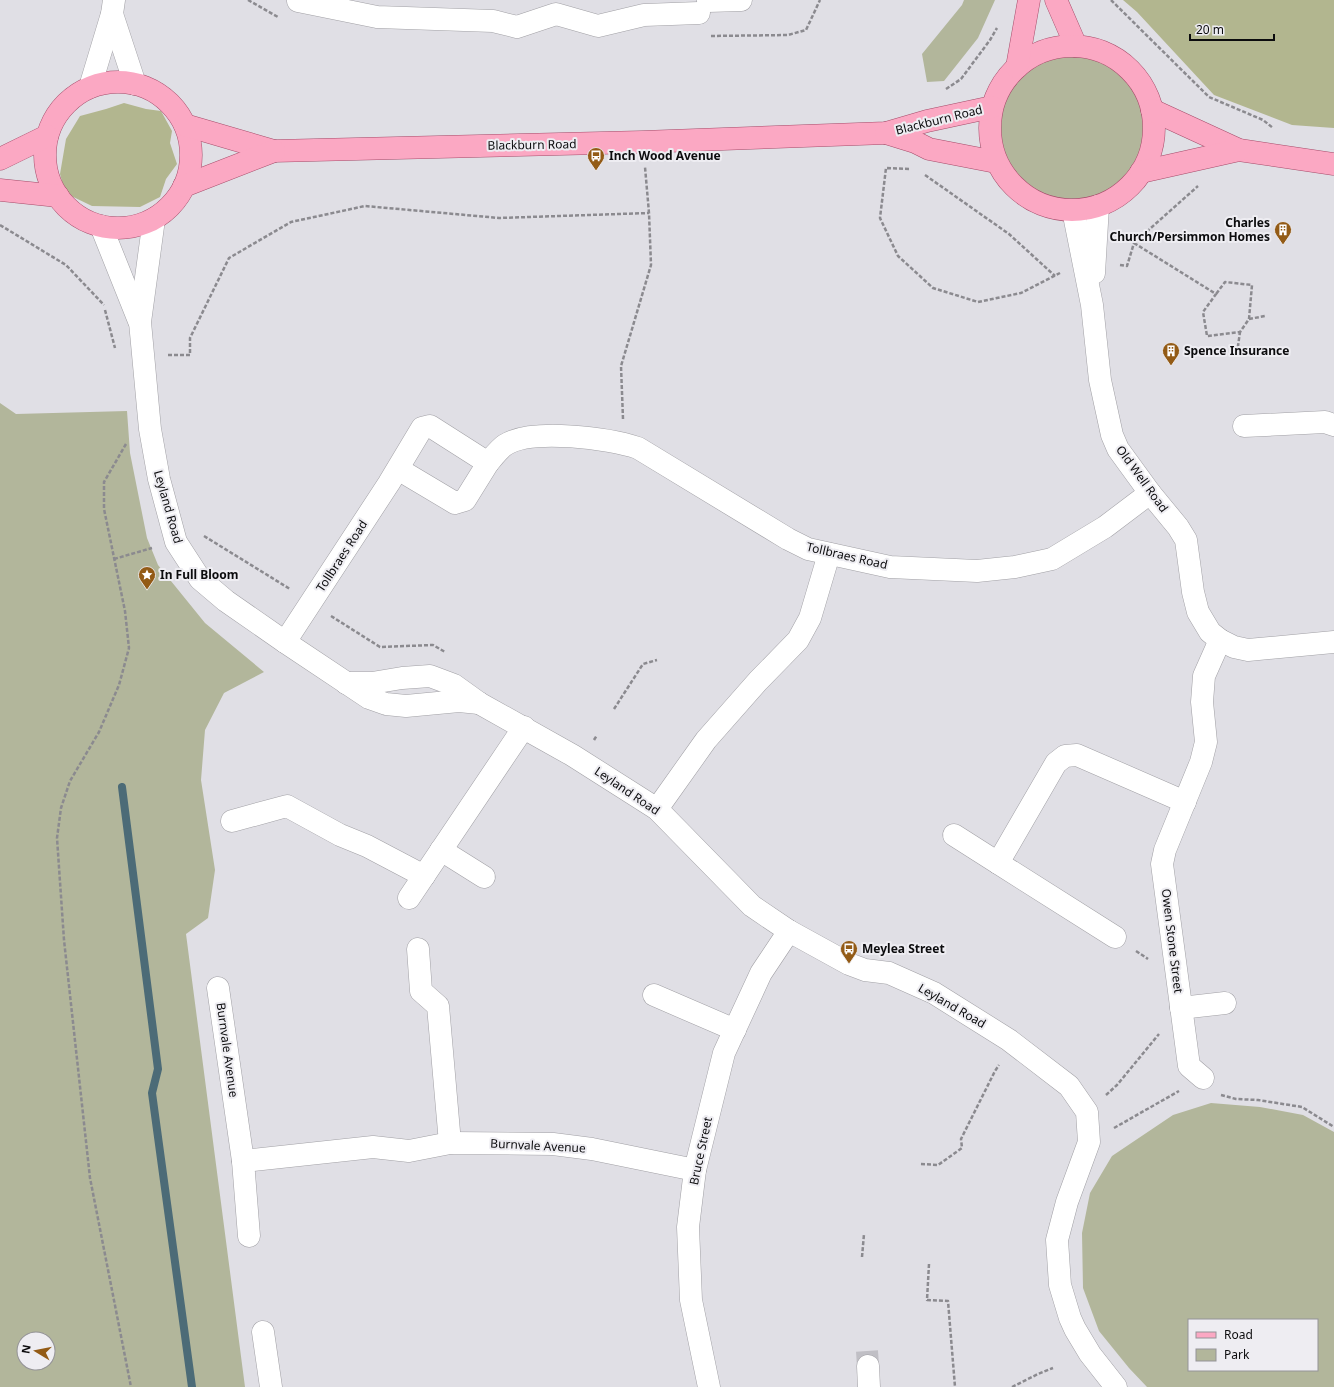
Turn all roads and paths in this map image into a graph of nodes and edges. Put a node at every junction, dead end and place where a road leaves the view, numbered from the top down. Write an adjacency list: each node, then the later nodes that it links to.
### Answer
1 (741, 0): 7 (street)
2 (1029, 0): 11 (main road)
3 (1056, 0): 10 (main road)
4 (1111, 0): 18 (path)
5 (298, 1): 8 (street)
6 (113, 7): 12 (street); 13 (street)
7 (704, 7): 8 (street)
8 (556, 14)
9 (1000, 22): 14 (path)
10 (1076, 46): 11 (main road); 16 (main road)
11 (1017, 67): 15 (main road)
12 (135, 84): 13 (main road); 17 (main road)
13 (90, 87): 20 (main road)
14 (944, 90)
15 (992, 108): 19 (main road, Blackburn Road); 26 (main road)
16 (1152, 110): 23 (main road); 29 (main road)
17 (184, 125): 24 (main road, Blackburn Road); 31 (main road)
18 (1274, 129)
19 (886, 133): 21 (main road, Blackburn Road); 22 (main road, Blackburn Road)
20 (48, 136): 25 (main road); 33 (main road)
21 (642, 142): 24 (main road, Blackburn Road); 36 (path)
22 (929, 149): 26 (main road, Blackburn Road); 28 (path)
23 (1239, 150): 27 (main road); 29 (main road)
24 (274, 151): 31 (main road, Blackburn Road)
25 (0, 159)
26 (996, 162): 35 (main road)
27 (1334, 164)
28 (916, 170): 42 (path); 42 (path)
29 (1141, 172): 34 (main road)
30 (1204, 181): 40 (path)
31 (184, 186): 37 (main road)
32 (0, 190): 33 (main road)
33 (58, 196): 39 (main road)
34 (1098, 206): 35 (main road); 41 (street, Old Well Road)
35 (1073, 210): 41 (street, Old Well Road)
36 (649, 213): 50 (path); 54 (path)
37 (154, 219): 39 (main road); 46 (street, Leyland Road)
38 (0, 225): 48 (path)
39 (100, 226): 46 (street, Leyland Road)
40 (1134, 243): 41 (path); 43 (path)
41 (1089, 261): 42 (path); 57 (street, Old Well Road)
42 (1054, 276)
43 (1216, 294): 45 (path); 47 (path)
44 (1265, 316): 45 (path)
45 (1249, 319): 47 (path)
46 (140, 322): 50 (street, Leyland Road)
47 (1240, 332): 49 (path)
48 (116, 351)
49 (1237, 353)
50 (142, 356): 58 (street, Leyland Road)
51 (1334, 425): 52 (street)
52 (1244, 426)
53 (129, 439): 60 (path)
54 (625, 443): 55 (street, Tollbraes Road); 59 (street, Tollbraes Road)
55 (488, 463): 56 (street, Tollbraes Road); 56 (street, Tollbraes Road)
56 (398, 469): 62 (street, Tollbraes Road)
57 (1150, 492): 59 (street, Tollbraes Road); 61 (street, Old Well Road)
58 (176, 542): 60 (path); 62 (street, Leyland Road)
59 (829, 554): 70 (street)
60 (114, 559): 102 (path)
61 (1220, 640): 63 (street); 69 (street, Owen Stone Street)
62 (285, 642): 65 (street, Leyland Road)
63 (1334, 642)
64 (657, 660): 67 (path)
65 (346, 683): 66 (street, Leyland Road); 66 (street, Leyland Road)
66 (479, 703): 68 (street, Leyland Road)
67 (614, 709)
68 (524, 727): 70 (street, Leyland Road); 73 (street)
69 (1185, 802): 74 (street); 81 (street, Owen Stone Street)
70 (657, 809): 78 (street, Leyland Road)
71 (232, 821): 75 (street)
72 (954, 835): 74 (street)
73 (441, 850): 75 (street); 76 (street)
74 (998, 863): 79 (street)
75 (424, 876): 77 (street)
76 (484, 877)
77 (409, 898)
78 (789, 931): 86 (street, Bruce Street); 89 (street, Leyland Road)
79 (1115, 937): 81 (path)
80 (418, 949): 92 (street)
81 (1174, 961): 85 (street, Owen Stone Street)
82 (218, 988): 93 (street, Burnvale Avenue)
83 (654, 995): 86 (street)
84 (1225, 1003): 85 (street)
85 (1181, 1008): 88 (street, Owen Stone Street); 89 (path)
86 (735, 1030): 95 (street, Bruce Street)
87 (999, 1065): 94 (path)
88 (1203, 1078): 90 (path); 91 (path)
89 (1087, 1112): 91 (street)
90 (1334, 1127)
91 (1089, 1142): 107 (street)
92 (450, 1143): 93 (street, Burnvale Avenue); 95 (street, Burnvale Avenue)
93 (243, 1161): 97 (street, Burnvale Avenue)
94 (921, 1164)
95 (695, 1170): 104 (street, Bruce Street)
96 (864, 1234): 98 (path)
97 (249, 1236)
98 (862, 1257)
99 (929, 1264): 105 (path)
100 (263, 1332): 103 (street)
101 (1053, 1368): 106 (path)
102 (131, 1387)
103 (271, 1387)
104 (708, 1387)
105 (955, 1387)
106 (1012, 1387)
107 (1116, 1387)

